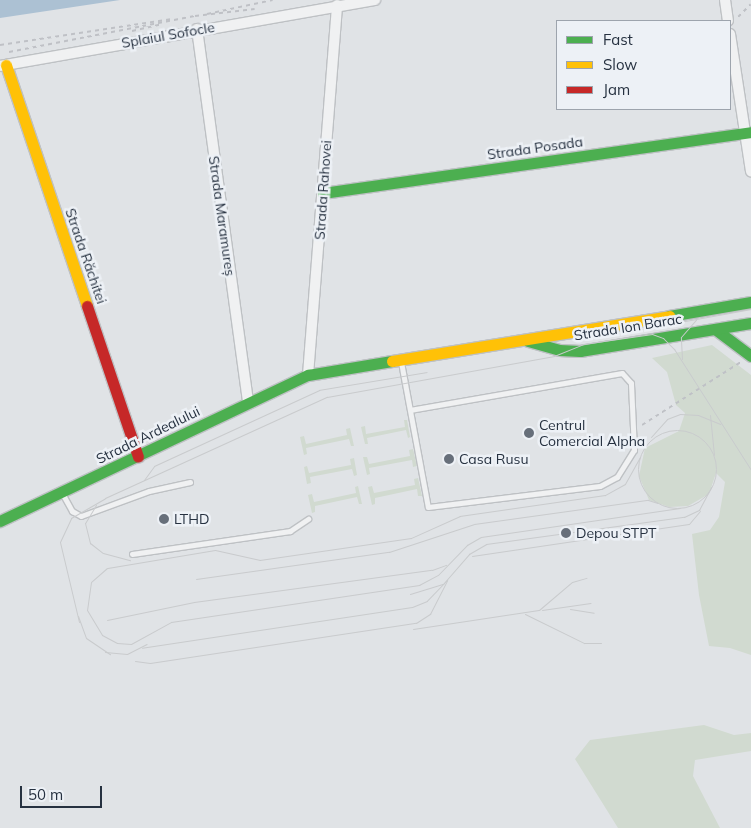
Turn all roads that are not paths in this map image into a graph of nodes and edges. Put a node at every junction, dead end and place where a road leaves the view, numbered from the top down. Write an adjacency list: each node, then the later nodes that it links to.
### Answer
1 (375, 0): 3 (street, Splaiul Sofocle)
2 (725, 0): 4 (street)
3 (337, 5): 5 (street, Splaiul Sofocle); 10 (street, Strada Rahovei)
4 (732, 20)
5 (197, 29): 7 (street, Splaiul Sofocle); 18 (street, Strada Maramureș)
6 (731, 40): 8 (street)
7 (4, 61): 20 (street, Strada Răchitei)
8 (748, 133): 9 (street); 10 (street, Strada Posada)
9 (751, 171)
10 (324, 193): 17 (street, Strada Rahovei)
11 (751, 302): 14 (street, Strada Ion Barac)
12 (751, 323): 13 (street, Strada Ion Barac)
13 (715, 329): 14 (street, Strada Ion Barac); 15 (street)
14 (510, 342): 16 (street, Strada Ion Barac)
15 (748, 358)
16 (400, 359): 17 (street, Strada Ion Barac); 19 (lane)
17 (308, 375): 18 (street, Strada Ardealului)
18 (248, 403): 20 (street, Strada Ardealului)
19 (411, 410): 19 (lane)
20 (138, 457): 22 (street, Strada Ardealului)
21 (190, 482): 22 (lane)
22 (62, 492): 24 (street, Strada Ardealului)
23 (308, 519): 25 (lane)
24 (0, 521)
25 (132, 554)

